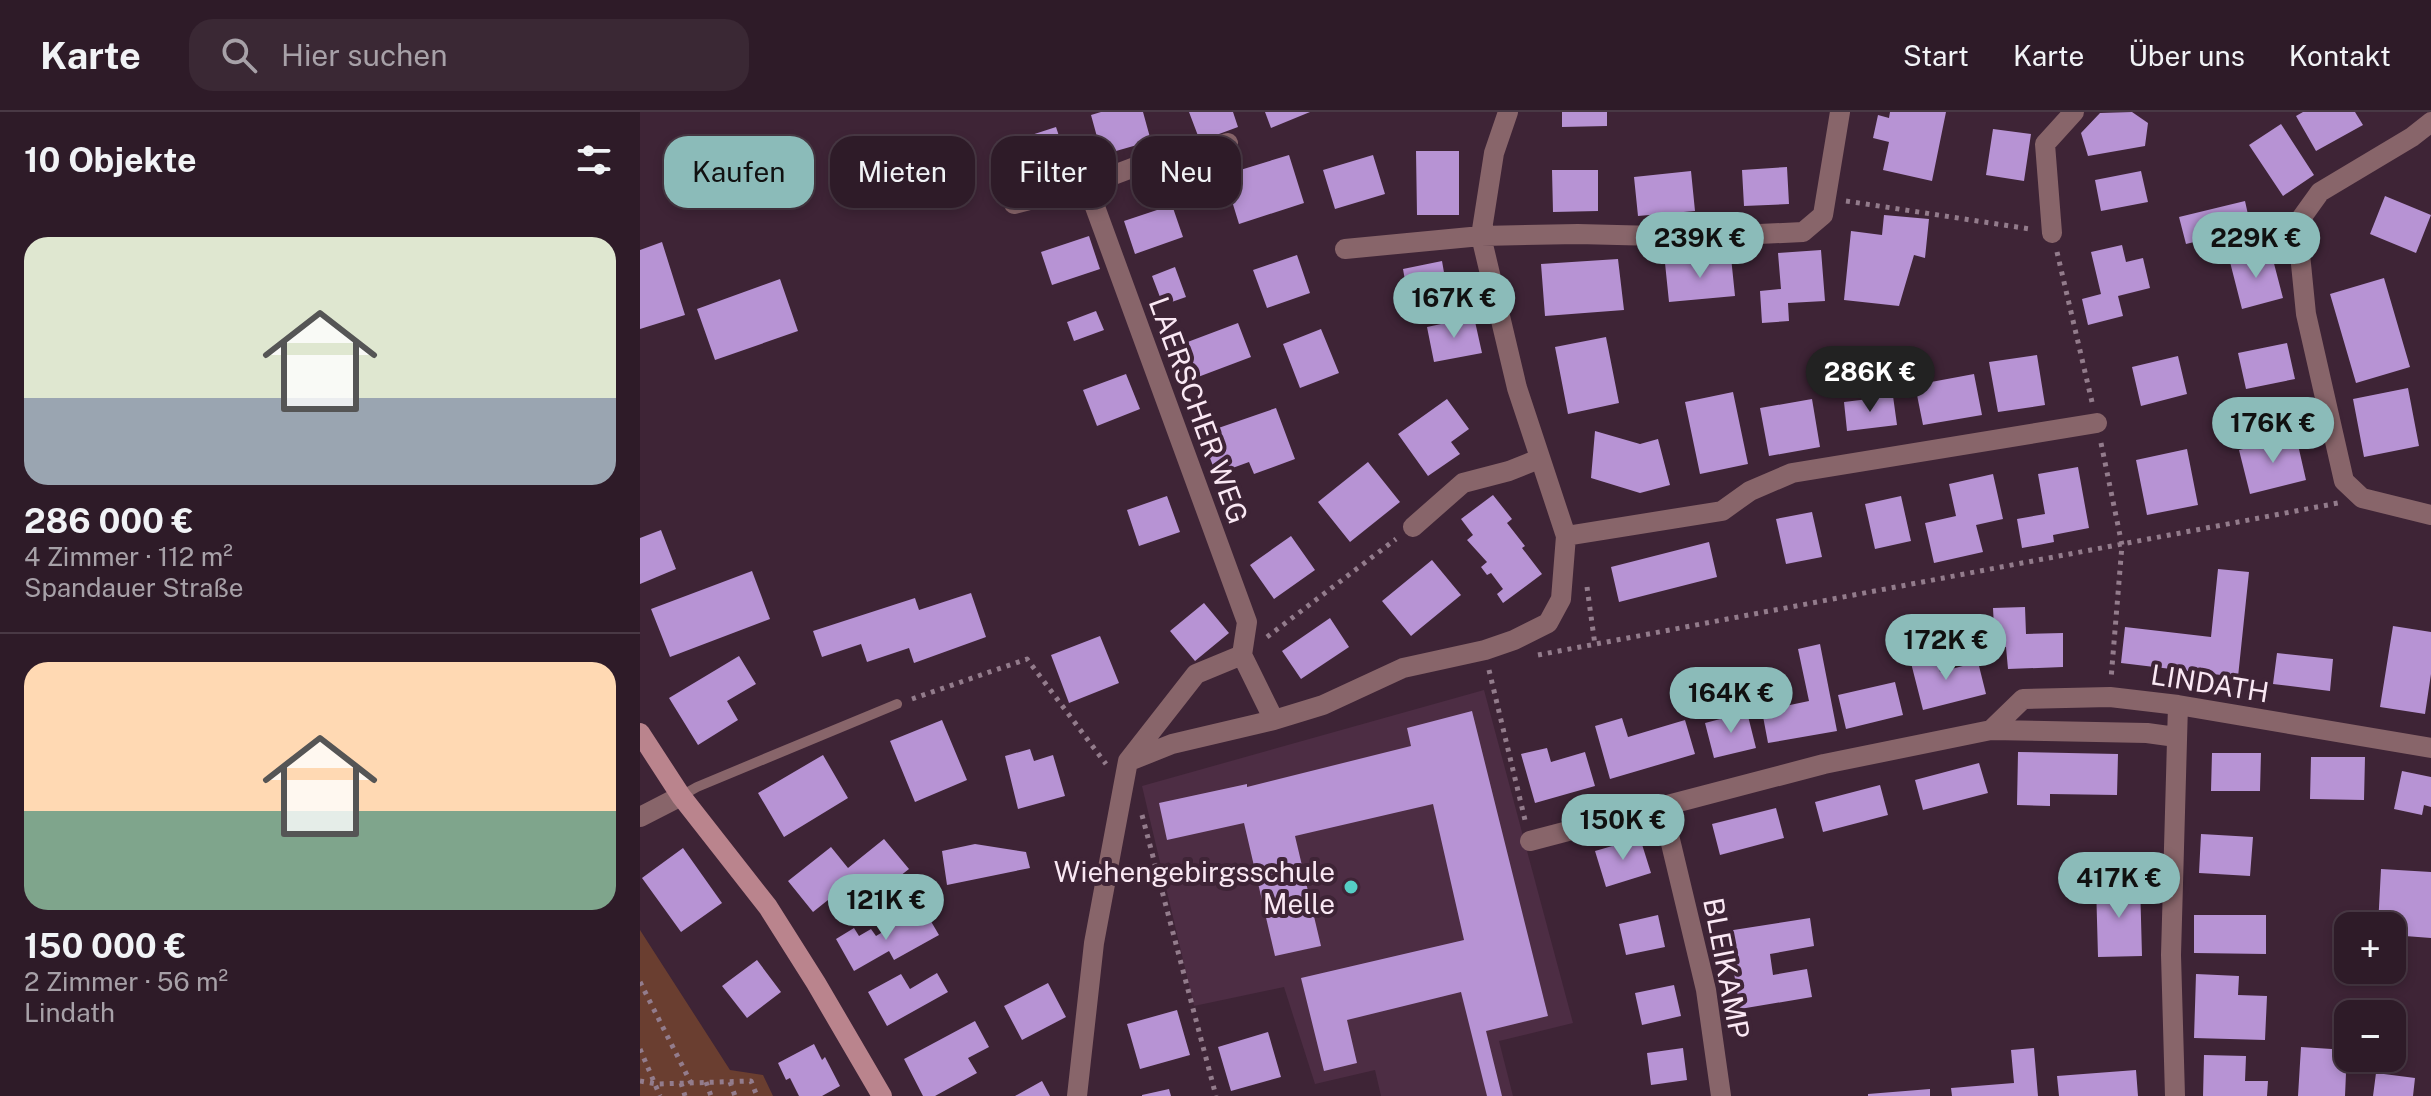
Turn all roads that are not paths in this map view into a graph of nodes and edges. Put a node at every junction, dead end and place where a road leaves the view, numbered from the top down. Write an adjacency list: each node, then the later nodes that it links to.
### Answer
1 (1508, 112): 7 (street)
2 (1840, 112): 7 (street)
3 (2074, 112): 6 (street)
4 (2431, 122): 11 (street)
5 (1095, 208): 14 (street, LAERSCHER WEG)
6 (2052, 233)
7 (1481, 236): 8 (street); 10 (street)
8 (1345, 249)
9 (2097, 423): 13 (street)
10 (1539, 459): 12 (street); 13 (street)
11 (2431, 515)
12 (1413, 527)
13 (1566, 536): 17 (street)
14 (1242, 655): 17 (street); 22 (street)
15 (897, 704): 23 (lane)
16 (2178, 705): 18 (street, LINDATH); 20 (street); 21 (street, LINDATH)
17 (1274, 720): 22 (street)
18 (1991, 730): 20 (street); 24 (street)
19 (640, 733): 23 (main road)
20 (2176, 737): 30 (street)
21 (2431, 748)
22 (1128, 761): 28 (street)
23 (681, 796): 25 (street); 27 (main road)
24 (1662, 806): 26 (street); 29 (street, BLEIKAMP)
25 (640, 817)
26 (1530, 841)
27 (882, 1096)
28 (1077, 1096)
29 (1721, 1096)
30 (2175, 1096)

